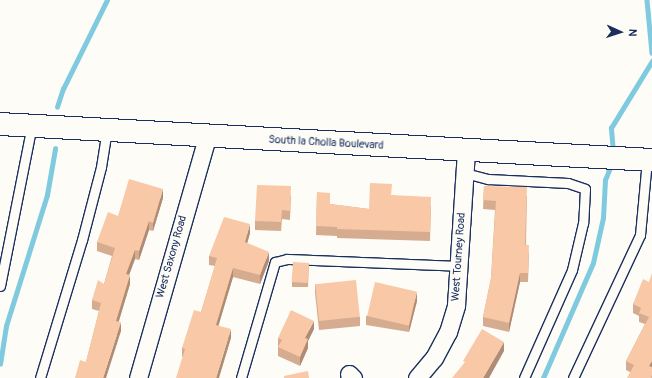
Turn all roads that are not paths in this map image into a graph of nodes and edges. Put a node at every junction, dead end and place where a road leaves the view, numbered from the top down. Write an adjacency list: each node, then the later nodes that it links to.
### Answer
1 (0, 124): 2 (main road, South la Cholla Boulevard)
2 (32, 126): 3 (main road, South la Cholla Boulevard); 9 (lane)
3 (107, 130): 4 (main road, South la Cholla Boulevard); 10 (lane)
4 (207, 136): 5 (main road, South la Cholla Boulevard); 11 (street, West Saxony Road)
5 (466, 150): 6 (main road, South la Cholla Boulevard); 7 (street, West Tourney Road)
6 (650, 160): 15 (lane)
7 (465, 173): 8 (street, West Tourney Road); 14 (lane)
8 (460, 266): 12 (lane); 13 (street, West Tourney Road)
9 (0, 286)
10 (40, 378)
11 (138, 378)
12 (241, 378)
13 (417, 378)
14 (524, 378)
15 (573, 378)

